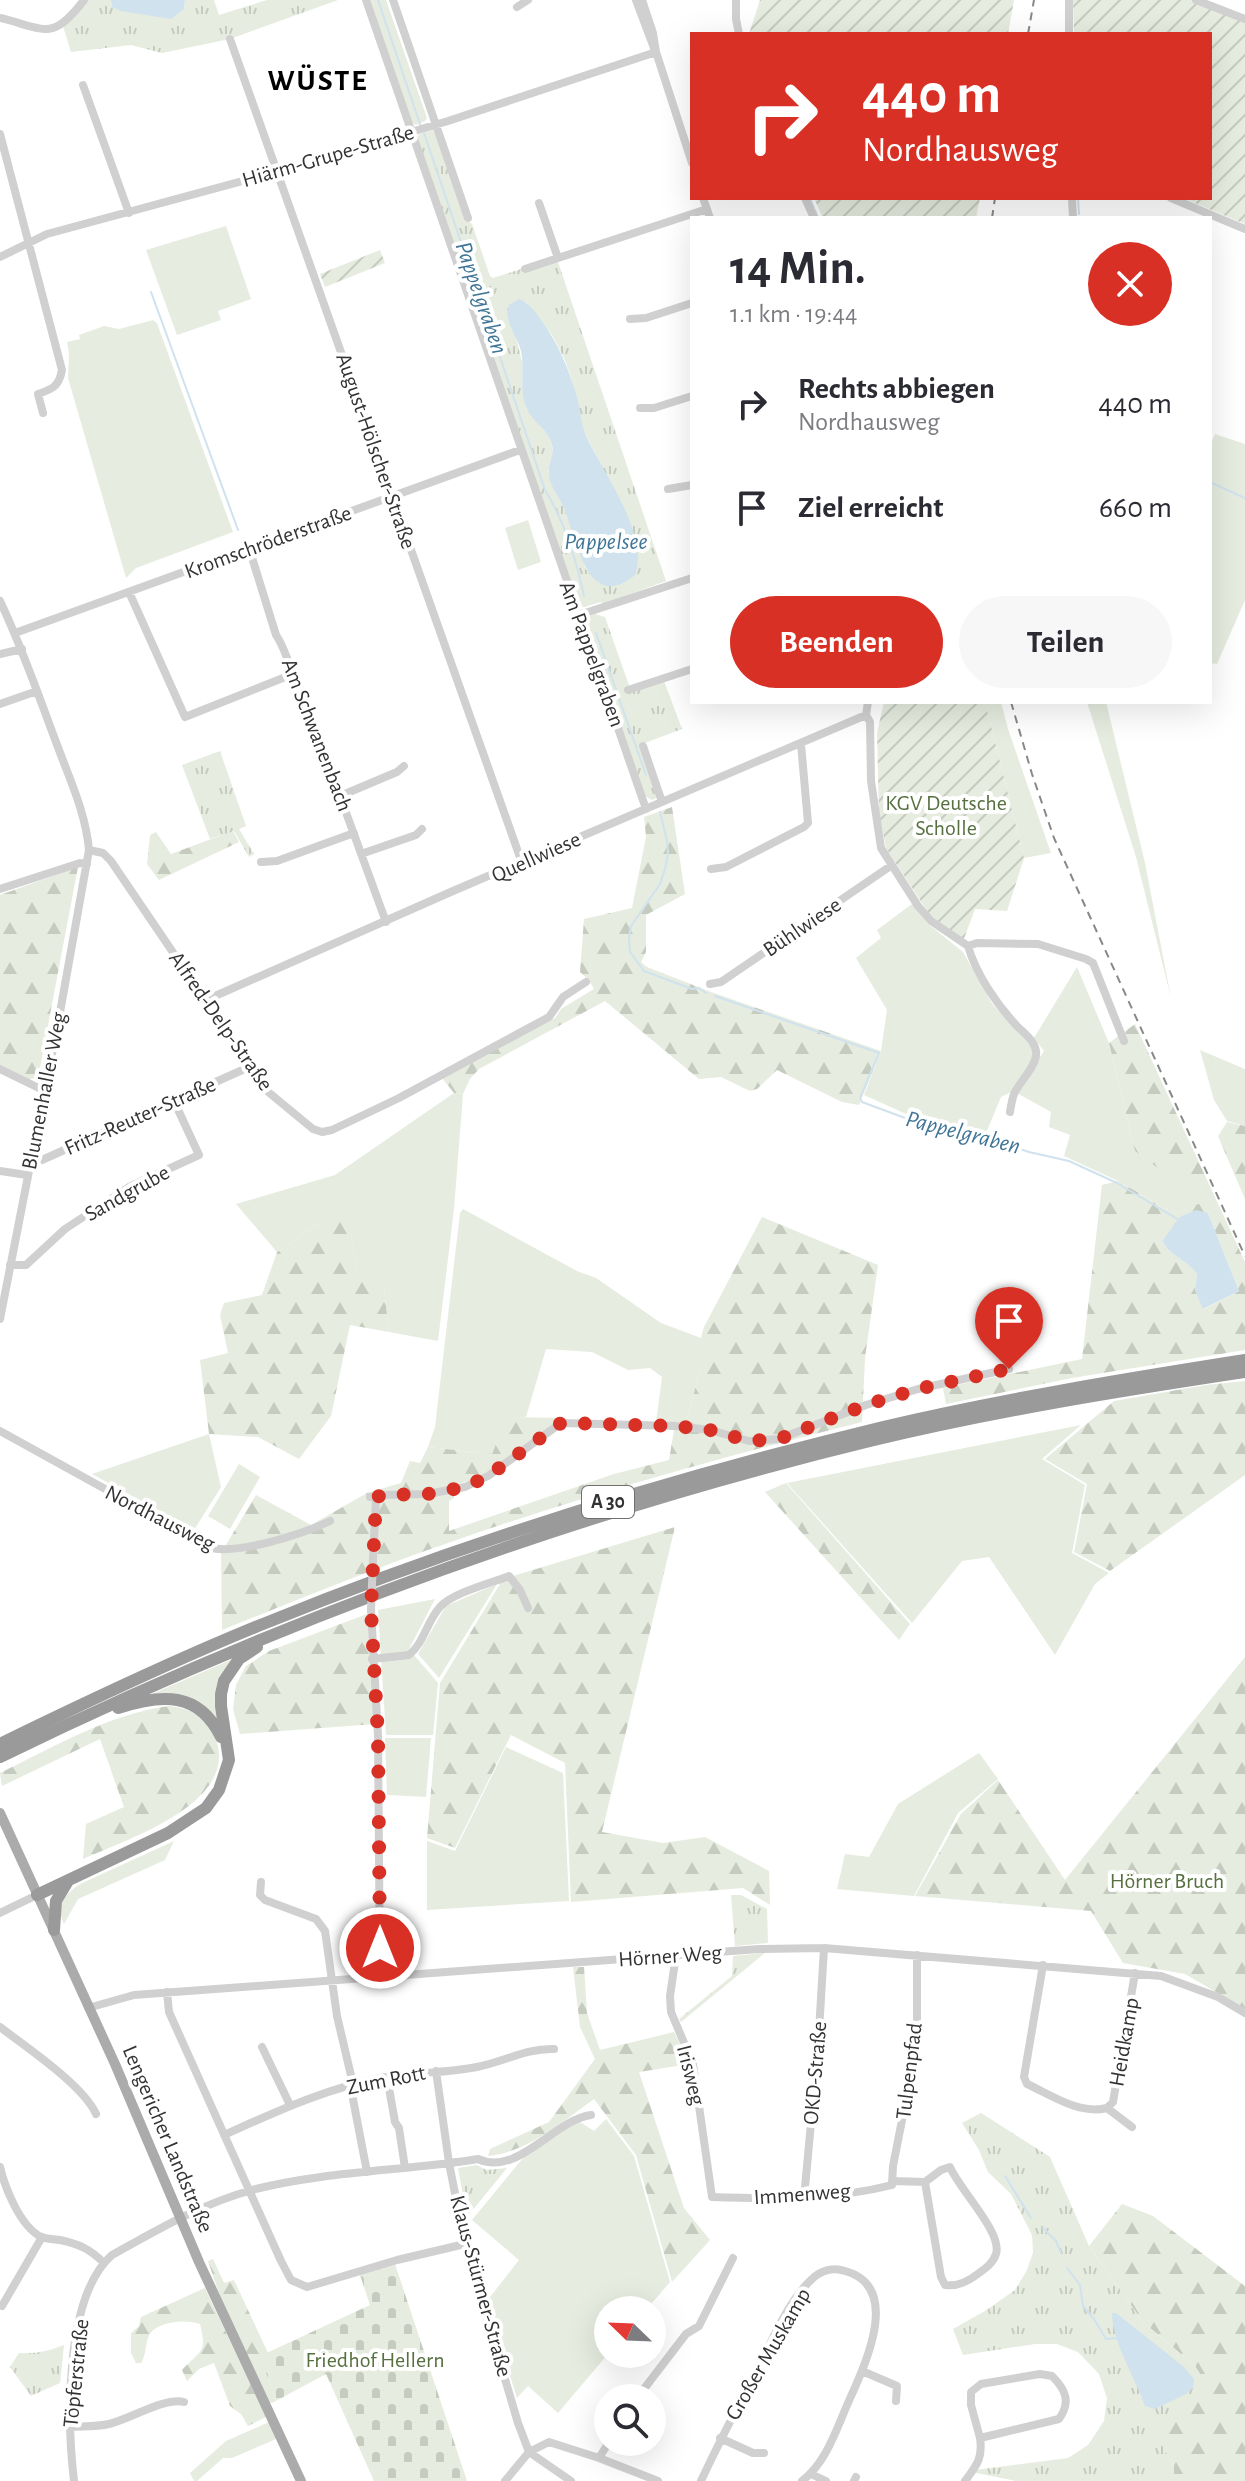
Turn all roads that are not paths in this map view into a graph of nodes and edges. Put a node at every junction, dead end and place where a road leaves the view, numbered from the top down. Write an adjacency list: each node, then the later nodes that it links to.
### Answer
1 (84, 0): 11 (street)
2 (366, 0): 19 (street, Am Pappelgraben)
3 (393, 0): 18 (street)
4 (528, 0): 10 (street)
5 (636, 0): 16 (street)
6 (642, 0): 16 (street)
7 (736, 0): 13 (street)
8 (1069, 0): 14 (street)
9 (1196, 0): 12 (street)
10 (517, 7)
11 (0, 18)
12 (1245, 19)
13 (739, 32)
14 (1069, 32)
15 (230, 39): 22 (street, August-Hölscher-Straße)
16 (656, 52): 18 (street, Hiärm-Grupe-Straße); 21 (street)
17 (83, 85): 25 (street)
18 (432, 126): 19 (street, Hiärm-Grupe-Straße); 26 (street)
19 (412, 131): 22 (street, Hiärm-Grupe-Straße); 38 (street, Am Pappelgraben)
20 (0, 134): 29 (street)
21 (690, 157)
22 (277, 172): 25 (street, Hiärm-Grupe-Straße); 41 (street, August-Hölscher-Straße)
23 (1176, 200): 28 (street)
24 (539, 203): 31 (street)
25 (129, 213): 29 (street, Hiärm-Grupe-Straße)
26 (468, 218)
27 (690, 218): 31 (street)
28 (1245, 229)
29 (28, 242): 30 (street, Hiärm-Grupe-Straße); 37 (street)
30 (0, 257)
31 (558, 258): 32 (street)
32 (525, 269)
33 (690, 304): 34 (street)
34 (630, 319)
35 (690, 397): 36 (street)
36 (640, 408)
37 (43, 413)
38 (520, 450): 41 (street, Kromschröderstraße); 46 (street, Am Pappelgraben)
39 (690, 485): 40 (street)
40 (668, 489)
41 (393, 497): 42 (street, Kromschröderstraße); 68 (street, August-Hölscher-Straße)
42 (249, 548): 44 (street, Kromschröderstraße); 51 (street, Am Schwanenbach)
43 (690, 579): 46 (street)
44 (129, 592): 47 (street, Kromschröderstraße); 51 (street)
45 (0, 601): 47 (street, Blumenhaller Weg)
46 (579, 615): 62 (street, Am Pappelgraben)
47 (15, 633): 48 (street, Blumenhaller Weg)
48 (22, 649): 49 (street); 53 (street, Blumenhaller Weg)
49 (0, 654)
50 (690, 670): 52 (street)
51 (293, 674): 60 (street, Am Schwanenbach)
52 (628, 690)
53 (37, 691): 54 (street); 65 (street, Blumenhaller Weg)
54 (0, 704)
55 (868, 704): 56 (street)
56 (866, 715): 57 (street, Quellwiese); 70 (street)
57 (801, 744): 61 (street, Quellwiese); 71 (street)
58 (643, 746): 61 (street)
59 (404, 766): 60 (street)
60 (340, 796): 64 (street, Am Schwanenbach)
61 (662, 802): 62 (street, Quellwiese)
62 (646, 809): 68 (street, Quellwiese)
63 (422, 829): 66 (street)
64 (354, 833): 66 (street, Am Schwanenbach); 67 (street)
65 (89, 850): 69 (street, Blumenhaller Weg); 77 (street, Alfred-Delp-Straße)
66 (361, 854): 73 (street, Am Schwanenbach)
67 (261, 862)
68 (522, 863): 73 (street, Quellwiese)
69 (87, 864): 72 (street); 81 (street, Blumenhaller Weg)
70 (892, 865): 74 (street); 76 (street, Bühlwiese)
71 (711, 869)
72 (0, 889)
73 (386, 922): 77 (street, Quellwiese)
74 (968, 946): 78 (street); 83 (street)
75 (586, 982): 79 (street, Alfred-Delp-Straße)
76 (710, 984)
77 (206, 1000): 79 (street, Alfred-Delp-Straße)
78 (1124, 1041)
79 (249, 1067): 82 (street, Fritz-Reuter-Straße)
80 (0, 1069): 81 (street)
81 (45, 1091): 84 (street, Blumenhaller Weg)
82 (174, 1101): 84 (street, Fritz-Reuter-Straße); 87 (street, Sandgrube)
83 (1010, 1112)
84 (30, 1159): 86 (street, Blumenhaller Weg)
85 (0, 1171): 86 (street)
86 (27, 1175): 87 (street, Blumenhaller Weg)
87 (10, 1265): 88 (street, Blumenhaller Weg)
88 (0, 1319)
89 (1245, 1360): 98 (highway, A 30)
90 (1009, 1369): 96 (street, bridge)
91 (1245, 1372): 95 (highway, A 30)
92 (0, 1431): 93 (street, Nordhausweg)
93 (330, 1521)
94 (528, 1608): 96 (street)
95 (297, 1624): 97 (highway, A 30); 99 (highway)
96 (372, 1659): 111 (street)
97 (95, 1711): 98 (highway, A 30); 99 (highway)
98 (2, 1750)
99 (228, 1751): 101 (highway)
100 (0, 1813): 103 (main road, Lengericher Landstraße)
101 (72, 1878): 103 (highway); 105 (highway)
102 (261, 1882): 112 (street)
103 (37, 1895): 104 (street); 105 (main road, Lengericher Landstraße)
104 (0, 1913)
105 (54, 1930): 114 (main road, Lengericher Landstraße)
106 (824, 1948): 107 (street, Hörner Weg); 108 (street, Hörner Weg); 137 (street, OKD-Straße)
107 (676, 1955): 111 (street, Hörner Weg); 136 (street, Irisweg)
108 (917, 1955): 109 (street, Hörner Weg); 133 (street, Tulpenpfad)
109 (1043, 1965): 110 (street, Hörner Weg); 123 (street, Heidkamp)
110 (1135, 1973): 115 (street, Hörner Weg); 123 (street, Heidkamp)
111 (380, 1977): 112 (street, Hörner Weg)
112 (332, 1981): 113 (street, Hörner Weg); 121 (street)
113 (167, 1992): 114 (street, Hörner Weg); 127 (street)
114 (88, 2008): 138 (main road, Lengericher Landstraße)
115 (1245, 2013)
116 (0, 2027): 124 (street)
117 (262, 2047): 122 (street)
118 (554, 2049): 119 (street, Zum Rott)
119 (436, 2071): 120 (street, Zum Rott); 128 (street, Klaus-Stürmer-Straße)
120 (387, 2077): 121 (street, Zum Rott); 130 (street)
121 (353, 2084): 122 (street, Zum Rott); 131 (street)
122 (290, 2105): 127 (street, Zum Rott)
123 (1107, 2108): 126 (street, Heidkamp)
124 (96, 2114)
125 (591, 2115): 128 (street, Töpferstraße)
126 (1132, 2127)
127 (224, 2135): 135 (street)
128 (449, 2163): 130 (street, Töpferstraße); 140 (street, Klaus-Stürmer-Straße)
129 (0, 2167): 134 (street)
130 (405, 2168): 131 (street, Töpferstraße)
131 (367, 2172): 135 (street, Töpferstraße)
132 (925, 2182): 132 (street, Immenweg); 133 (street, Immenweg)
133 (892, 2183): 137 (street, Immenweg)
134 (3, 2189): 139 (street)
135 (250, 2191): 138 (street, Töpferstraße); 140 (street)
136 (712, 2197): 137 (street, Immenweg)
137 (804, 2198)
138 (180, 2217): 142 (street, Töpferstraße); 156 (main road, Lengericher Landstraße)
139 (42, 2237): 142 (street); 143 (street)
140 (465, 2244): 151 (street, Klaus-Stürmer-Straße)
141 (733, 2258): 145 (street)
142 (104, 2263): 148 (street, Töpferstraße)
143 (2, 2306)
144 (862, 2371): 146 (street); 149 (street, Großer Muskamp); 154 (street, Großer Muskamp)
145 (648, 2384)
146 (896, 2401)
147 (184, 2402): 148 (street)
148 (69, 2427): 155 (street, Töpferstraße)
149 (720, 2438): 152 (street); 160 (street, Großer Muskamp)
150 (980, 2438): 150 (street); 163 (street)
151 (529, 2452): 153 (street); 157 (street); 158 (street)
152 (764, 2453)
153 (599, 2458): 159 (street)
154 (811, 2474): 161 (street, Großer Muskamp); 162 (street)
155 (74, 2481)
156 (301, 2481)
157 (505, 2481)
158 (571, 2481)
159 (658, 2481)
160 (701, 2481)
161 (802, 2481)
162 (826, 2481)
163 (965, 2481)

